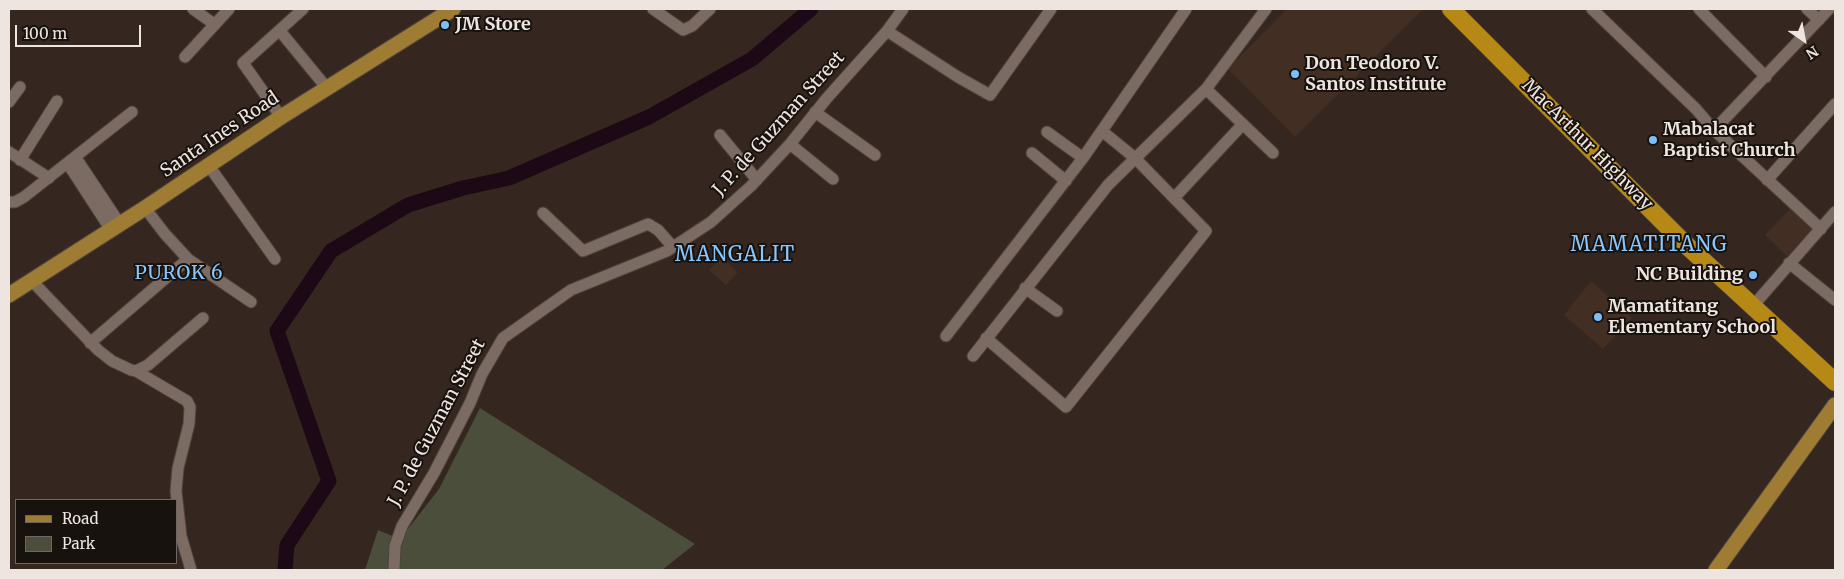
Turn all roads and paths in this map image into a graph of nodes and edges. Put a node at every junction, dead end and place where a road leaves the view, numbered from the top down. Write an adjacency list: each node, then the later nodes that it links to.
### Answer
1 (193, 9): 17 (street)
2 (229, 9): 17 (street)
3 (304, 9): 18 (street)
4 (453, 9): 23 (main road, Santa Ines Road)
5 (653, 9): 6 (street)
6 (710, 9)
7 (903, 9): 19 (street, J. P. de Guzman Street)
8 (1051, 9): 19 (street)
9 (1186, 9): 33 (street)
10 (1266, 9): 24 (street)
11 (1451, 9): 67 (highway, MacArthur Highway)
12 (1592, 9): 32 (street)
13 (1699, 9): 21 (street)
14 (1807, 9): 16 (street)
15 (1829, 9): 16 (street)
16 (1819, 20): 21 (street)
17 (214, 24): 20 (street)
18 (280, 31): 23 (street); 30 (street)
19 (887, 31): 29 (street, J. P. de Guzman Street)
20 (185, 57)
21 (1766, 77): 32 (street)
22 (20, 86): 26 (street)
23 (326, 87): 30 (main road, Santa Ines Road)
24 (1206, 89): 31 (street); 42 (street)
25 (58, 101): 43 (street)
26 (9, 102)
27 (1835, 104): 49 (street)
28 (132, 112): 44 (street)
29 (815, 112): 36 (street, J. P. de Guzman Street); 40 (street)
30 (281, 117): 45 (main road, Santa Ines Road)
31 (1243, 124): 39 (street); 51 (street)
32 (1714, 130): 49 (street)
33 (1102, 131): 41 (street); 42 (street)
34 (1048, 132): 41 (street)
35 (720, 135): 47 (street)
36 (790, 144): 47 (street, J. P. de Guzman Street); 48 (street)
37 (9, 152): 43 (street)
38 (1032, 153): 50 (street)
39 (1273, 153)
40 (875, 155)
41 (1083, 158): 50 (street)
42 (1135, 158): 51 (street); 63 (street)
43 (20, 160): 46 (street)
44 (72, 161): 46 (street); 56 (street)
45 (209, 166): 53 (main road, Santa Ines Road); 60 (street)
46 (49, 178): 52 (street)
47 (757, 180): 58 (street, J. P. de Guzman Street)
48 (833, 180)
49 (1767, 180): 57 (street)
50 (1066, 181): 70 (street)
51 (1174, 198): 71 (street)
52 (9, 202)
53 (145, 208): 56 (main road, Santa Ines Road); 59 (street)
54 (543, 212): 58 (street)
55 (1835, 212): 57 (street)
56 (116, 227): 62 (main road, Santa Ines Road)
57 (1821, 229): 61 (street)
58 (673, 247): 80 (street, J. P. de Guzman Street)
59 (188, 259): 66 (street); 72 (street)
60 (275, 259)
61 (1789, 263): 65 (street); 67 (street)
62 (32, 280): 64 (main road, Santa Ines Road); 72 (street)
63 (1025, 288): 68 (street); 71 (street)
64 (9, 295)
65 (1835, 300)
66 (250, 302)
67 (1752, 307): 75 (highway, MacArthur Highway)
68 (1057, 311)
69 (203, 318): 74 (street)
70 (946, 336)
71 (986, 338): 73 (street)
72 (90, 343): 74 (street)
73 (973, 356)
74 (136, 371): 77 (street)
75 (1835, 382)
76 (1835, 406): 81 (main road)
77 (177, 499)
78 (178, 506): 79 (street)
79 (191, 570)
80 (394, 570)
81 (1716, 570)

